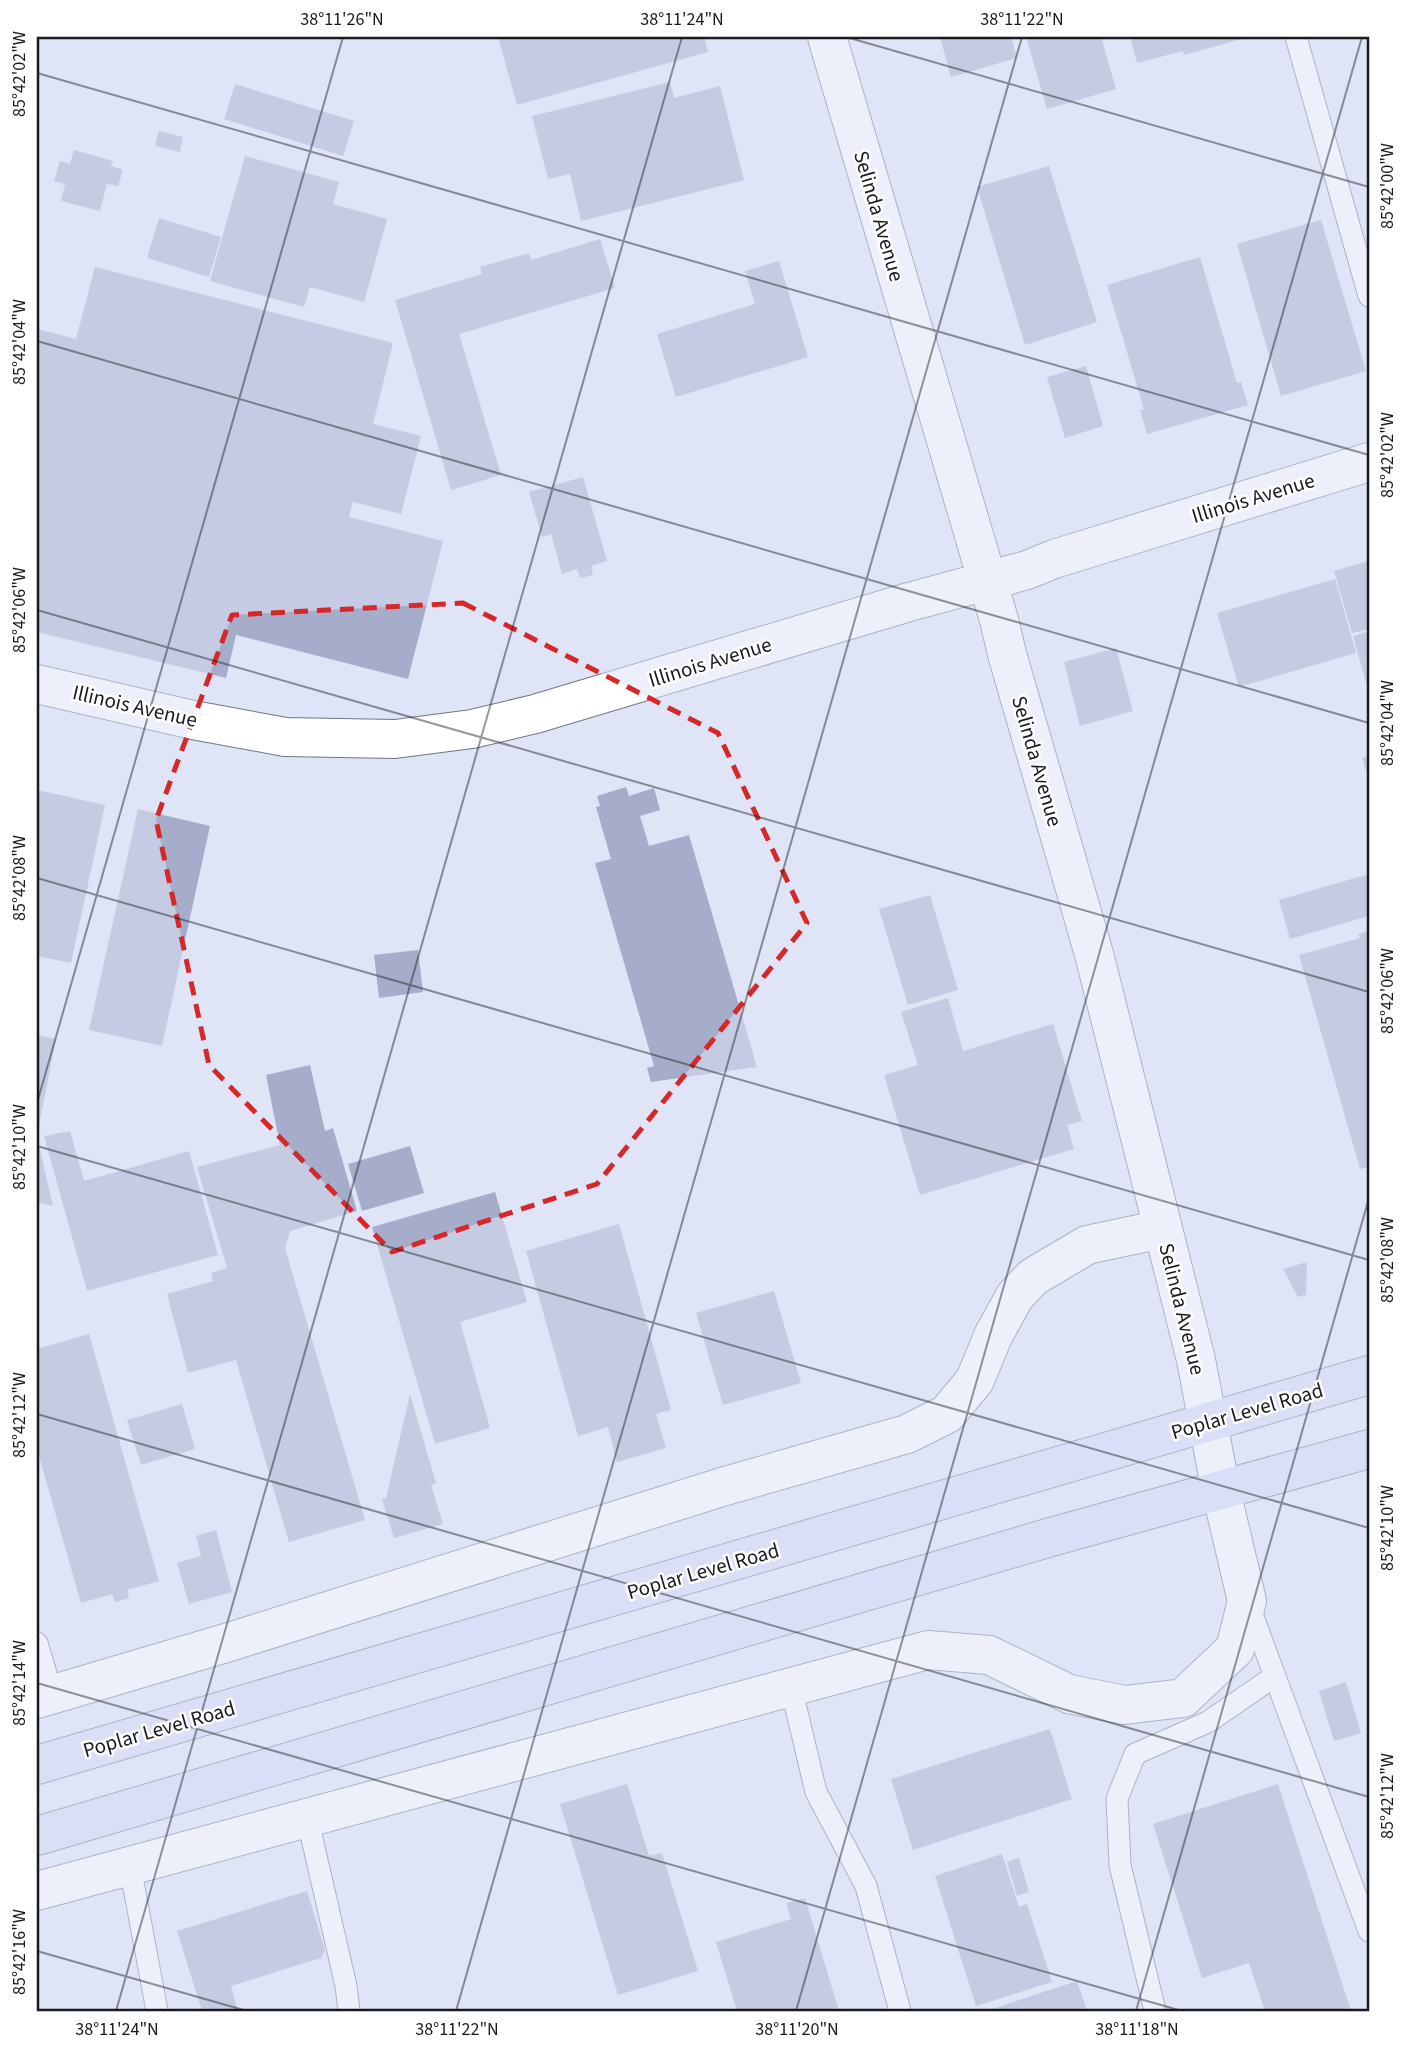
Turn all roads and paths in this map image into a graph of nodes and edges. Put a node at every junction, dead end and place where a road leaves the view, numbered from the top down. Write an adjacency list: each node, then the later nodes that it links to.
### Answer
1 (827, 37): 5 (street, Selinda Avenue)
2 (1296, 37): 3 (lane)
3 (1369, 296)
4 (1369, 462): 5 (street, Illinois Avenue)
5 (986, 581): 6 (street, Illinois Avenue); 7 (street, Selinda Avenue)
6 (37, 684)
7 (1162, 1229): 9 (street, Selinda Avenue); 16 (street)
8 (1369, 1375): 9 (main road, Poplar Level Road)
9 (1208, 1422): 11 (street, Selinda Avenue); 17 (main road, Poplar Level Road)
10 (1369, 1449): 11 (main road)
11 (1221, 1491): 12 (street, Selinda Avenue); 19 (main road)
12 (1247, 1601): 14 (lane); 15 (street)
13 (37, 1643): 16 (lane)
14 (1275, 1676): 22 (lane); 26 (lane)
15 (790, 1687): 18 (street); 25 (lane)
16 (45, 1696)
17 (37, 1765)
18 (307, 1817): 20 (street); 24 (lane)
19 (37, 1836)
20 (130, 1866): 21 (street); 23 (lane)
21 (37, 1891)
22 (1369, 1931)
23 (157, 2011)
24 (349, 2011)
25 (900, 2011)
26 (1154, 2011)

